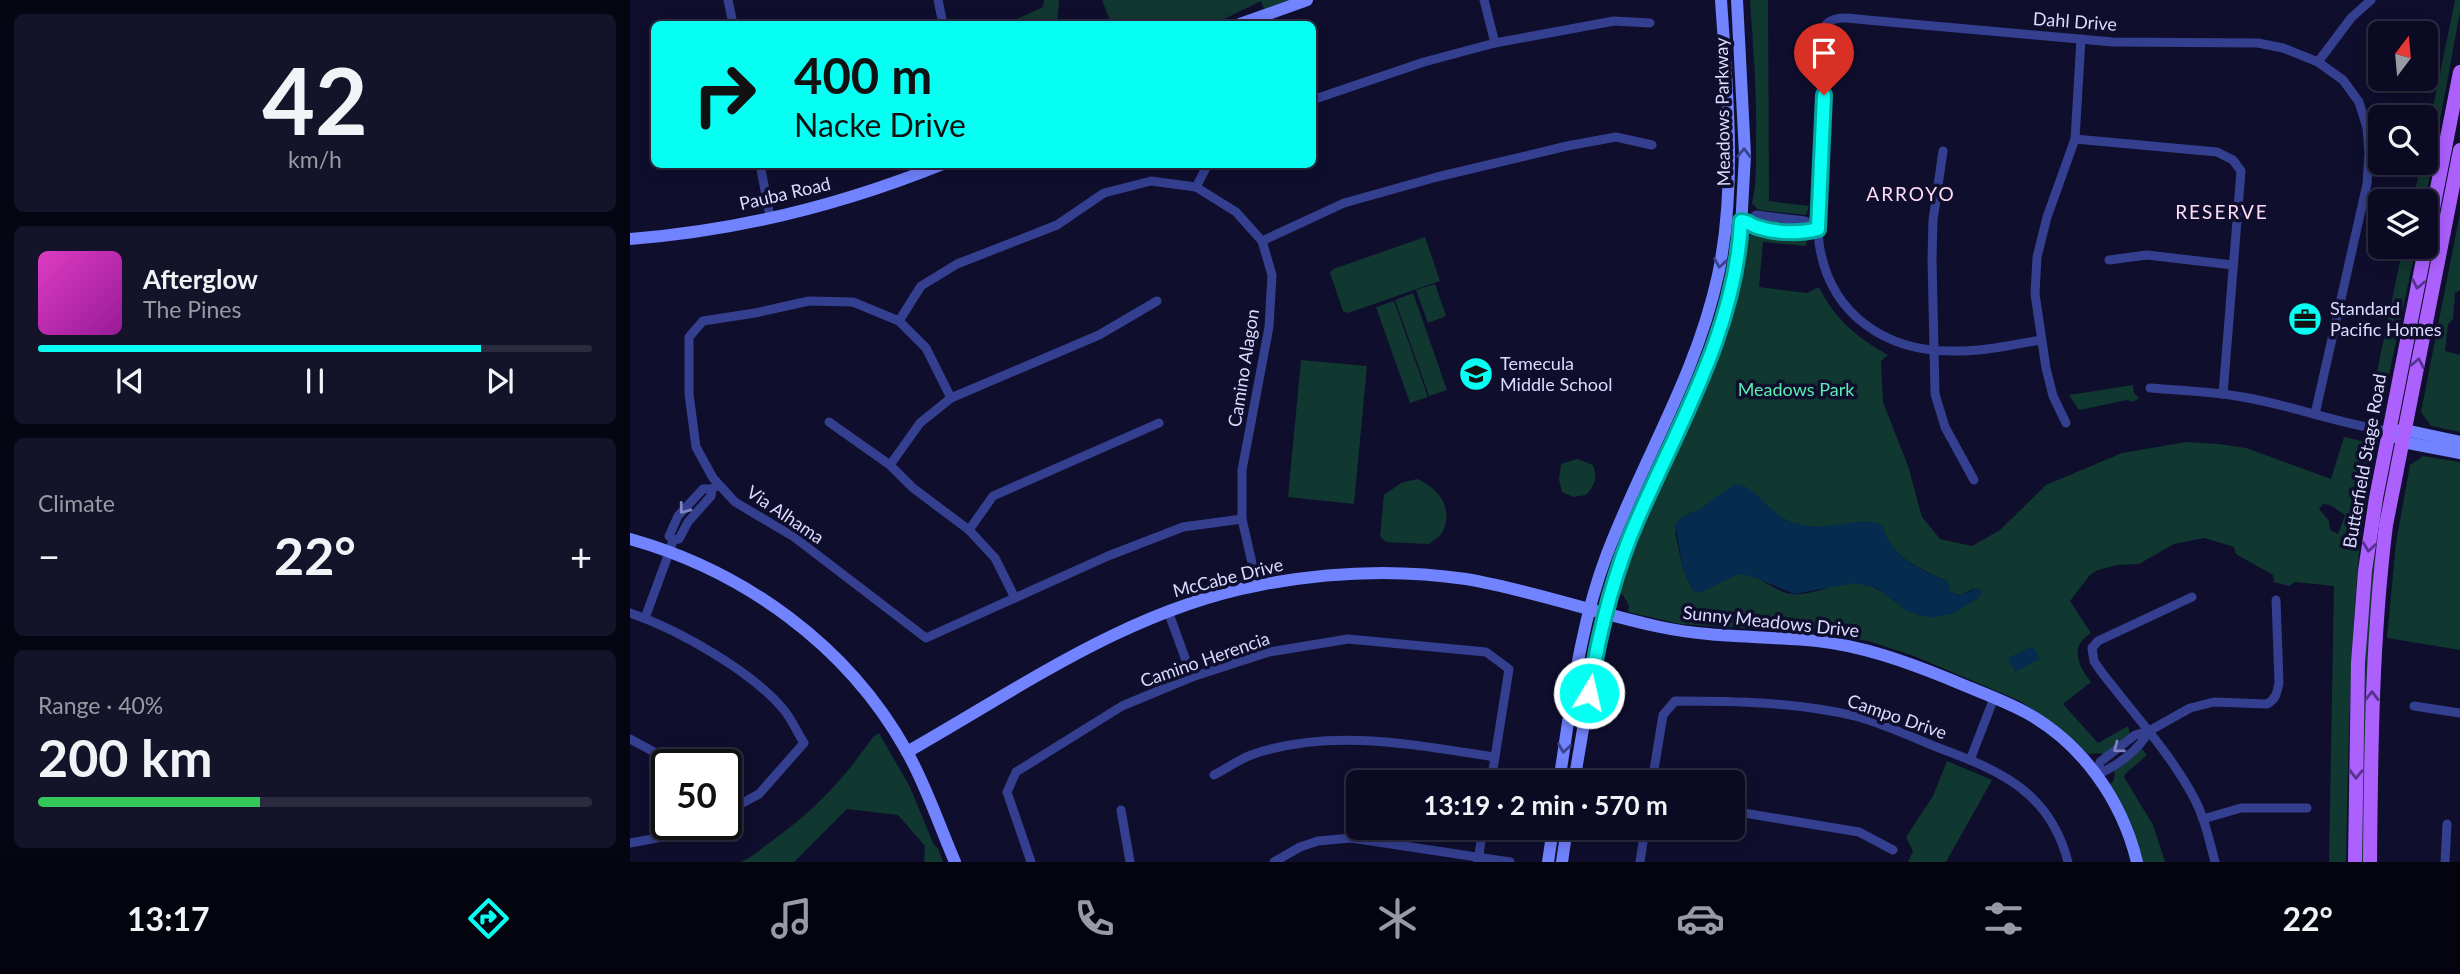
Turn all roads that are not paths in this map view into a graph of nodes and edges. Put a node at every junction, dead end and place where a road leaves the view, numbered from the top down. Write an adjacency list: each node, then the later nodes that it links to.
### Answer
1 (728, 0): 8 (street)
2 (938, 0): 9 (street)
3 (1307, 0): 10 (main road)
4 (1484, 0): 13 (street)
5 (1721, 0): 26 (main road, Meadows Parkway)
6 (1737, 0): 27 (main road, Meadows Parkway, one-way to 6)
7 (2371, 0): 14 (street)
8 (732, 21)
9 (942, 21)
10 (1248, 21)
11 (1650, 23): 13 (street)
12 (2081, 39): 14 (street, Dahl Drive); 17 (street); 28 (street, Dahl Drive)
13 (1495, 43): 16 (street)
14 (2318, 62): 40 (street, Dahl Drive)
15 (2460, 72): 44 (main road, Butterfield Stage Road, one-way to 44)
16 (1316, 99)
17 (2075, 139): 32 (street); 35 (street)
18 (1652, 145): 30 (street)
19 (2460, 150): 45 (main road, Butterfield Stage Road, one-way to 19)
20 (1943, 151): 36 (street)
21 (761, 168): 25 (street)
22 (932, 168): 25 (main road, Pauba Road)
23 (1206, 168): 24 (street)
24 (1196, 187): 30 (street, Camino Alagon); 34 (street)
25 (770, 217): 29 (main road, Pauba Road)
26 (1725, 219): 27 (street); 59 (main road, Meadows Parkway, one-way to 59)
27 (1745, 221): 28 (street); 62 (main road, Meadows Parkway)
28 (1818, 229): 36 (street)
29 (630, 239)
30 (1262, 241): 51 (street, Camino Alagon)
31 (2109, 260): 32 (street)
32 (2233, 265): 38 (street)
33 (1157, 301): 39 (street)
34 (899, 321): 39 (street); 50 (street, Via Alhama)
35 (2041, 340): 36 (street); 43 (street)
36 (1933, 350): 49 (street)
37 (2150, 388): 38 (street)
38 (2223, 394): 40 (street)
39 (951, 398): 48 (street)
40 (2315, 414): 44 (street)
41 (829, 422): 48 (street)
42 (1159, 423): 52 (street)
43 (2066, 423)
44 (2389, 432): 45 (main road); 105 (main road, Butterfield Stage Road, one-way to 105)
45 (2404, 436): 46 (main road); 47 (main road); 106 (main road, Butterfield Stage Road, one-way to 45)
46 (2460, 442)
47 (2460, 453)
48 (890, 465): 52 (street)
49 (1974, 480)
50 (715, 486): 54 (street); 57 (street, Via Alhama)
51 (1242, 519): 55 (street, Camino Alagon); 57 (street)
52 (969, 530): 57 (street)
53 (630, 539): 54 (main road)
54 (672, 545): 63 (street); 71 (main road)
55 (1257, 585): 59 (main road, McCabe Drive); 60 (main road, McCabe Drive)
56 (2192, 597): 68 (street)
57 (1015, 598)
58 (2276, 600): 68 (street)
59 (1590, 609): 62 (main road, McCabe Drive); 75 (main road, Meadows Parkway, one-way to 75)
60 (1168, 611): 64 (street); 71 (main road, McCabe Drive)
61 (630, 612): 63 (street)
62 (1605, 612): 65 (main road, Sunny Meadows Drive); 76 (main road, Meadows Parkway)
63 (645, 618): 80 (street)
64 (1192, 677): 72 (street, Camino Herencia); 95 (street, Camino Herencia)
65 (1994, 698): 73 (street); 78 (main road, Sunny Meadows Drive)
66 (2414, 706): 67 (street)
67 (2460, 713)
68 (2149, 731): 78 (street); 84 (street)
69 (630, 739): 70 (street)
70 (651, 750)
71 (907, 752): 94 (main road)
72 (1495, 757): 74 (street); 79 (street)
73 (1970, 760): 77 (street, Campo Drive); 102 (street, Campo Drive)
74 (1493, 770)
75 (1561, 770)
76 (1576, 770)
77 (1654, 770)
78 (2098, 774): 103 (main road, Sunny Meadows Drive)
79 (1214, 775)
80 (742, 804)
81 (2307, 808): 84 (street)
82 (1121, 810): 96 (street)
83 (1745, 813): 92 (street)
84 (2203, 819): 104 (street)
85 (2447, 824): 107 (street)
86 (651, 839): 91 (street)
87 (1481, 840): 93 (street)
88 (1551, 840): 99 (main road)
89 (1565, 840): 100 (main road)
90 (1643, 840): 101 (street)
91 (630, 843)
92 (1893, 849)
93 (1478, 859): 97 (street); 98 (street)
94 (955, 862)
95 (1031, 862)
96 (1130, 862)
97 (1274, 862)
98 (1510, 862)
99 (1548, 862)
100 (1562, 862)
101 (1640, 862)
102 (2068, 862)
103 (2137, 862)
104 (2215, 862)
105 (2355, 862)
106 (2370, 862)
107 (2445, 862)

